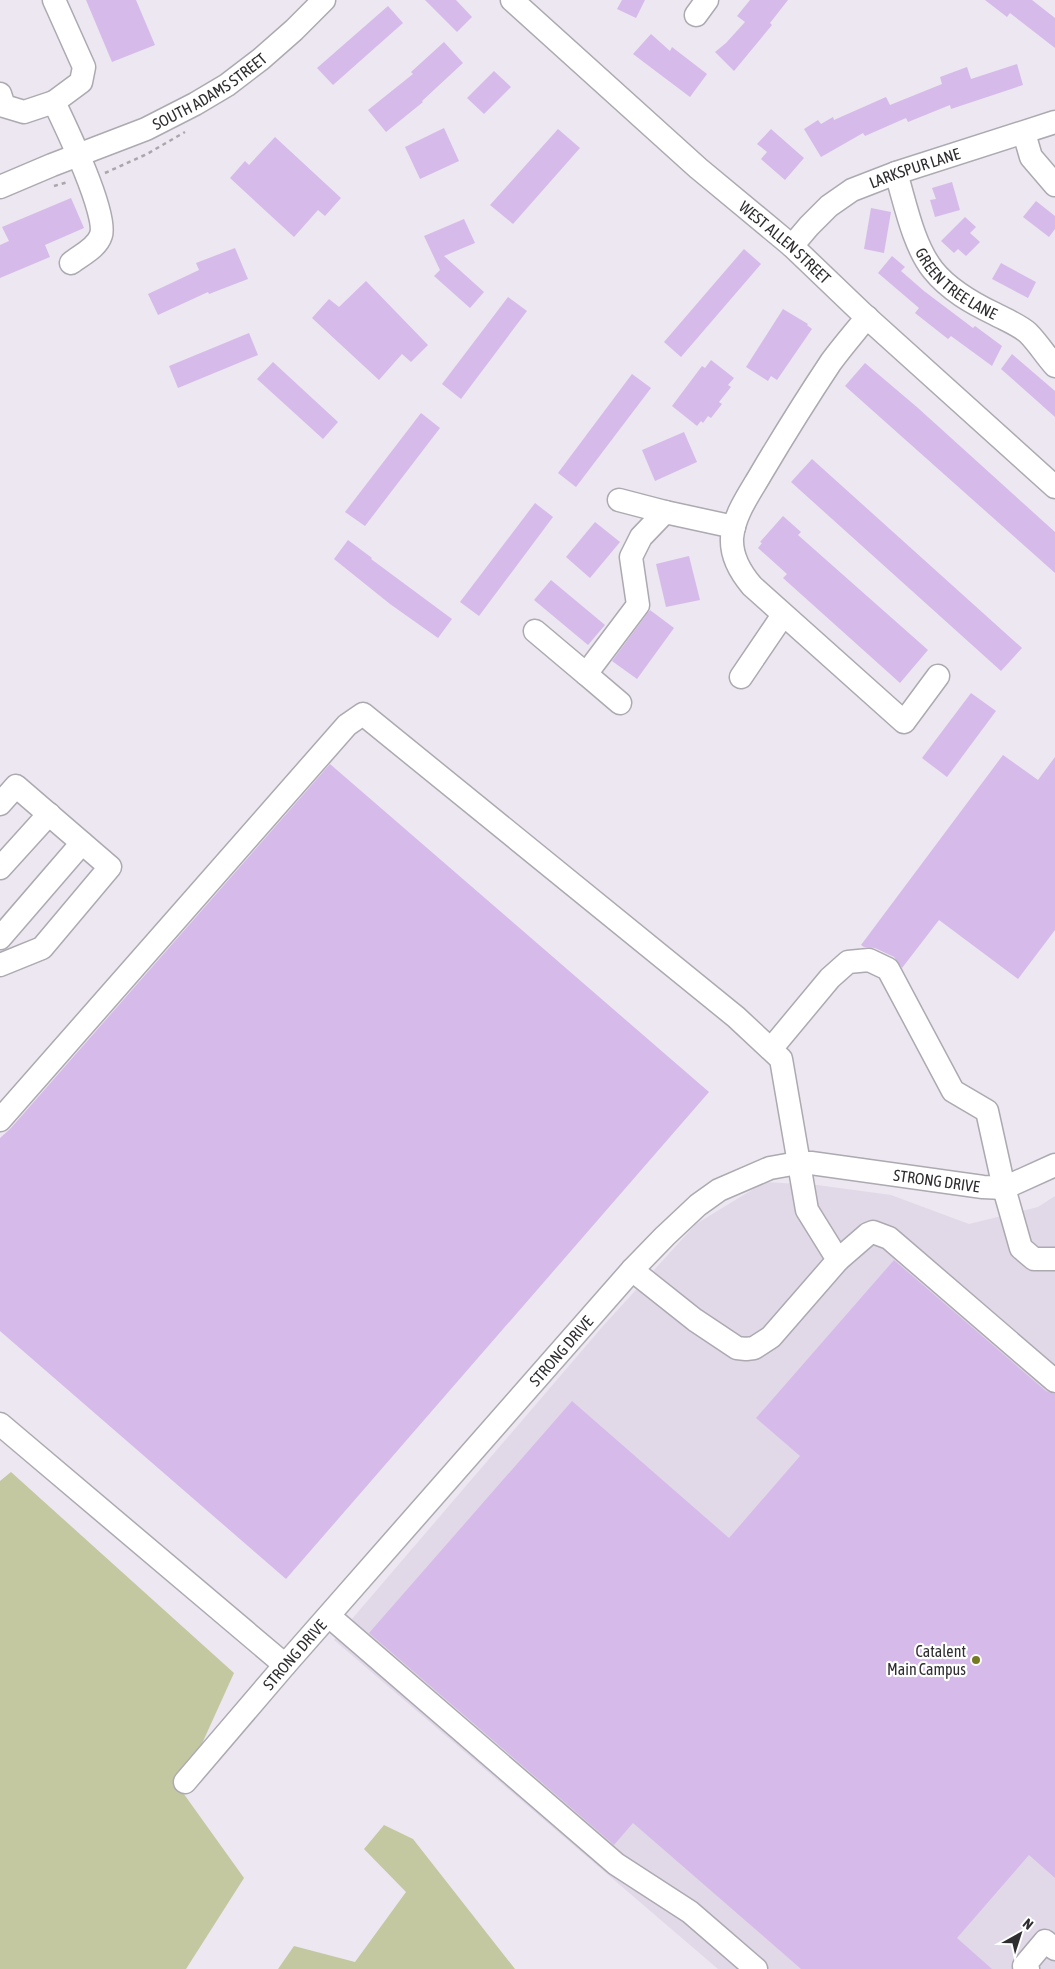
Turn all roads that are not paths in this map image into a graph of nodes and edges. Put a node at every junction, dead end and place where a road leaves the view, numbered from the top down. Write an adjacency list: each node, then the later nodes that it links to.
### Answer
1 (54, 0): 5 (street)
2 (324, 0): 8 (street, SOUTH ADAMS STREET)
3 (512, 0): 12 (street, WEST ALLEN STREET)
4 (0, 94): 5 (street)
5 (54, 102): 8 (street)
6 (1055, 122): 7 (street, LARKSPUR LANE)
7 (1024, 133): 9 (street, LARKSPUR LANE); 10 (street)
8 (78, 155): 11 (street, SOUTH ADAMS STREET); 13 (street)
9 (896, 173): 12 (street, LARKSPUR LANE); 15 (street, GREEN TREE LANE)
10 (1055, 185)
11 (0, 187)
12 (792, 246): 14 (street, WEST ALLEN STREET)
13 (71, 262)
14 (867, 317): 16 (street, WEST ALLEN STREET); 19 (street)
15 (1055, 366)
16 (1055, 487)
17 (619, 500): 18 (street)
18 (665, 512): 19 (street); 22 (street)
19 (734, 527): 20 (street)
20 (783, 615): 23 (street); 24 (street)
21 (535, 631): 22 (street)
22 (586, 674): 25 (street)
23 (938, 676)
24 (741, 677)
25 (620, 703)
26 (0, 804): 27 (street)
27 (49, 814): 28 (street); 29 (street)
28 (82, 843): 30 (street); 31 (street)
29 (0, 868)
30 (0, 938)
31 (0, 965)
32 (771, 1049): 33 (street); 34 (street); 36 (street)
33 (0, 1120)
34 (798, 1163): 36 (street, STRONG DRIVE); 38 (street); 39 (street, STRONG DRIVE)
35 (1055, 1165): 36 (street, STRONG DRIVE)
36 (1004, 1188): 37 (street)
37 (1055, 1259)
38 (838, 1260): 39 (street); 40 (street)
39 (632, 1270): 42 (street, STRONG DRIVE)
40 (1055, 1381)
41 (0, 1424): 43 (street)
42 (328, 1616): 43 (street, STRONG DRIVE); 46 (street)
43 (285, 1665): 44 (street, STRONG DRIVE)
44 (185, 1782)
45 (1055, 1949): 47 (street)
46 (756, 1969)
47 (1028, 1969)

